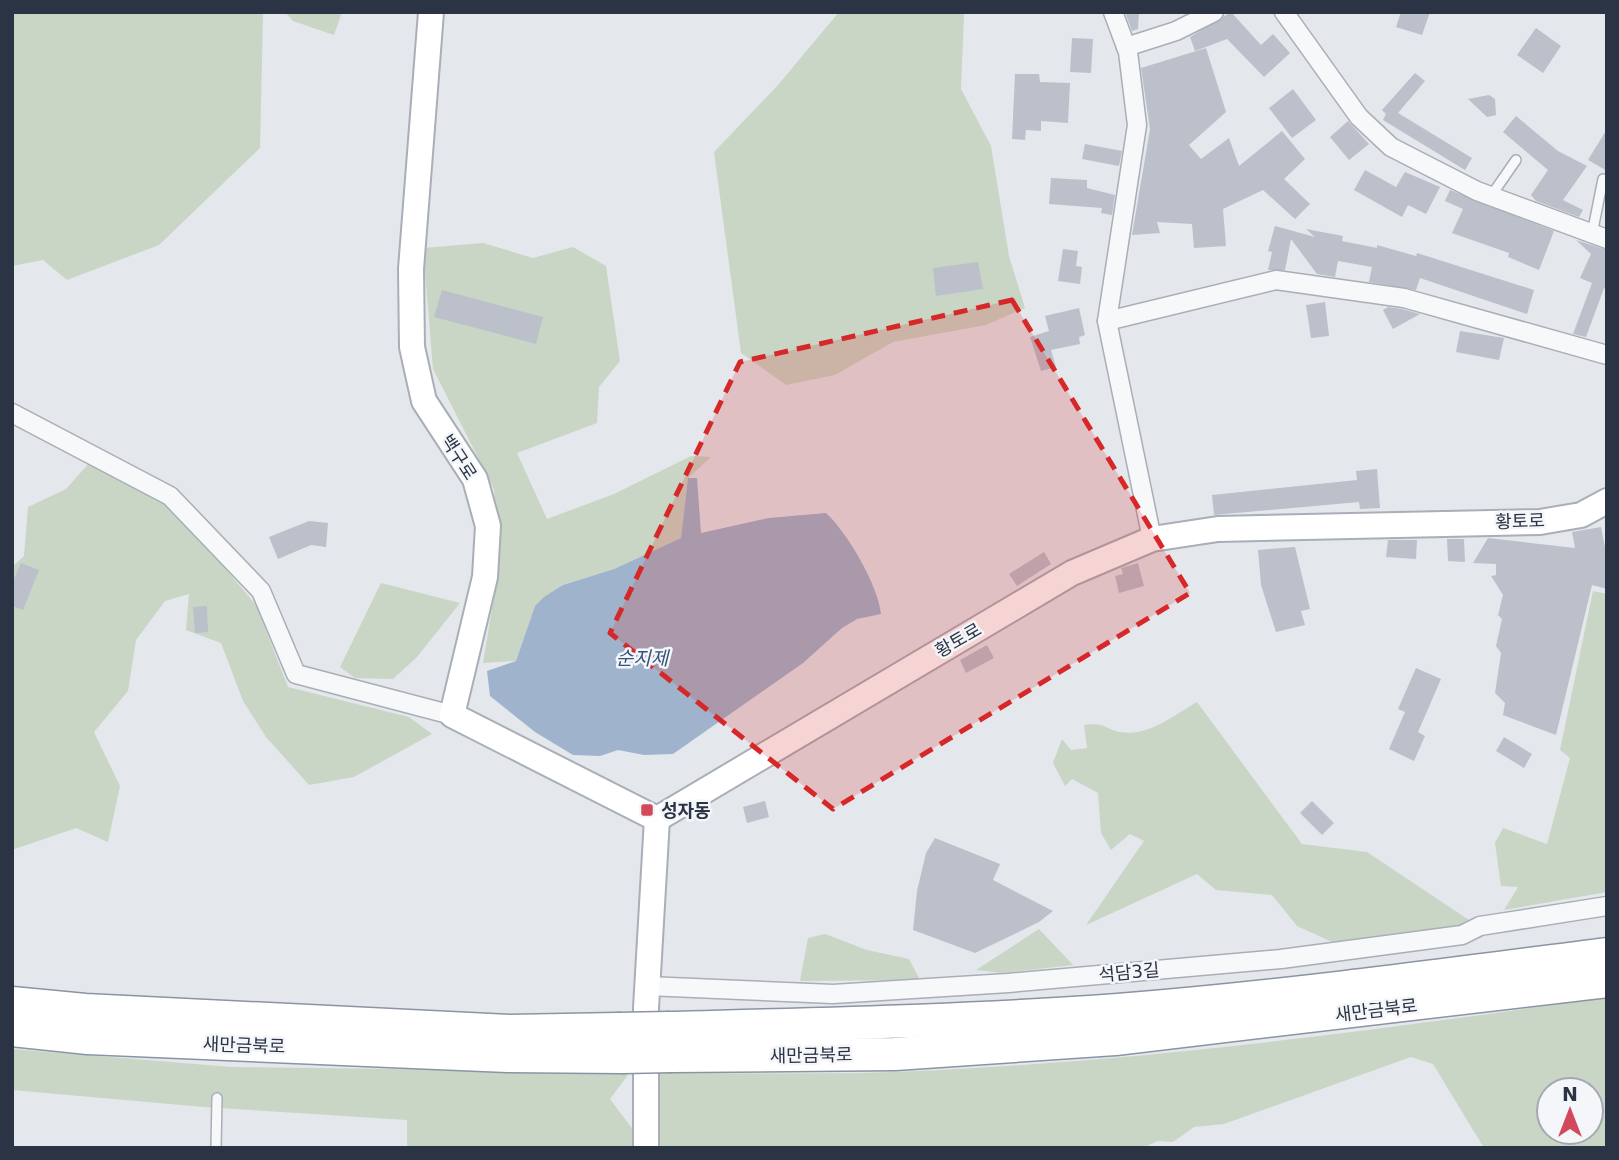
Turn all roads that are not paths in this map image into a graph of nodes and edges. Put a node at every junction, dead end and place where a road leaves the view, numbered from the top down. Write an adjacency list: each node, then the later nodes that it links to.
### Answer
1 (432, 12): 15 (main road, 백구로)
2 (1113, 12): 5 (street)
3 (1214, 12): 5 (street)
4 (1284, 12): 8 (street)
5 (1126, 47): 10 (street)
6 (1516, 160): 8 (lane)
7 (1603, 180): 9 (lane)
8 (1491, 196): 9 (street)
9 (1599, 237)
10 (1107, 321): 11 (street); 14 (street)
11 (1607, 355)
12 (12, 412): 15 (street)
13 (1607, 501): 14 (main road, 황토로)
14 (1152, 540): 16 (main road, 황토로)
15 (452, 715): 16 (main road)
16 (657, 819): 20 (main road)
17 (1607, 906): 20 (street, 석담3길)
18 (1607, 954): 23 (highway, 새만금북로)
19 (1607, 981): 23 (highway, 새만금북로)
20 (647, 986): 27 (main road)
21 (12, 1003): 24 (highway, 새만금북로)
22 (12, 1030): 24 (highway, 새만금북로)
23 (670, 1042): 24 (highway, 새만금북로, bridge)
24 (620, 1043)
25 (217, 1098): 26 (lane)
26 (216, 1148)
27 (646, 1148)

